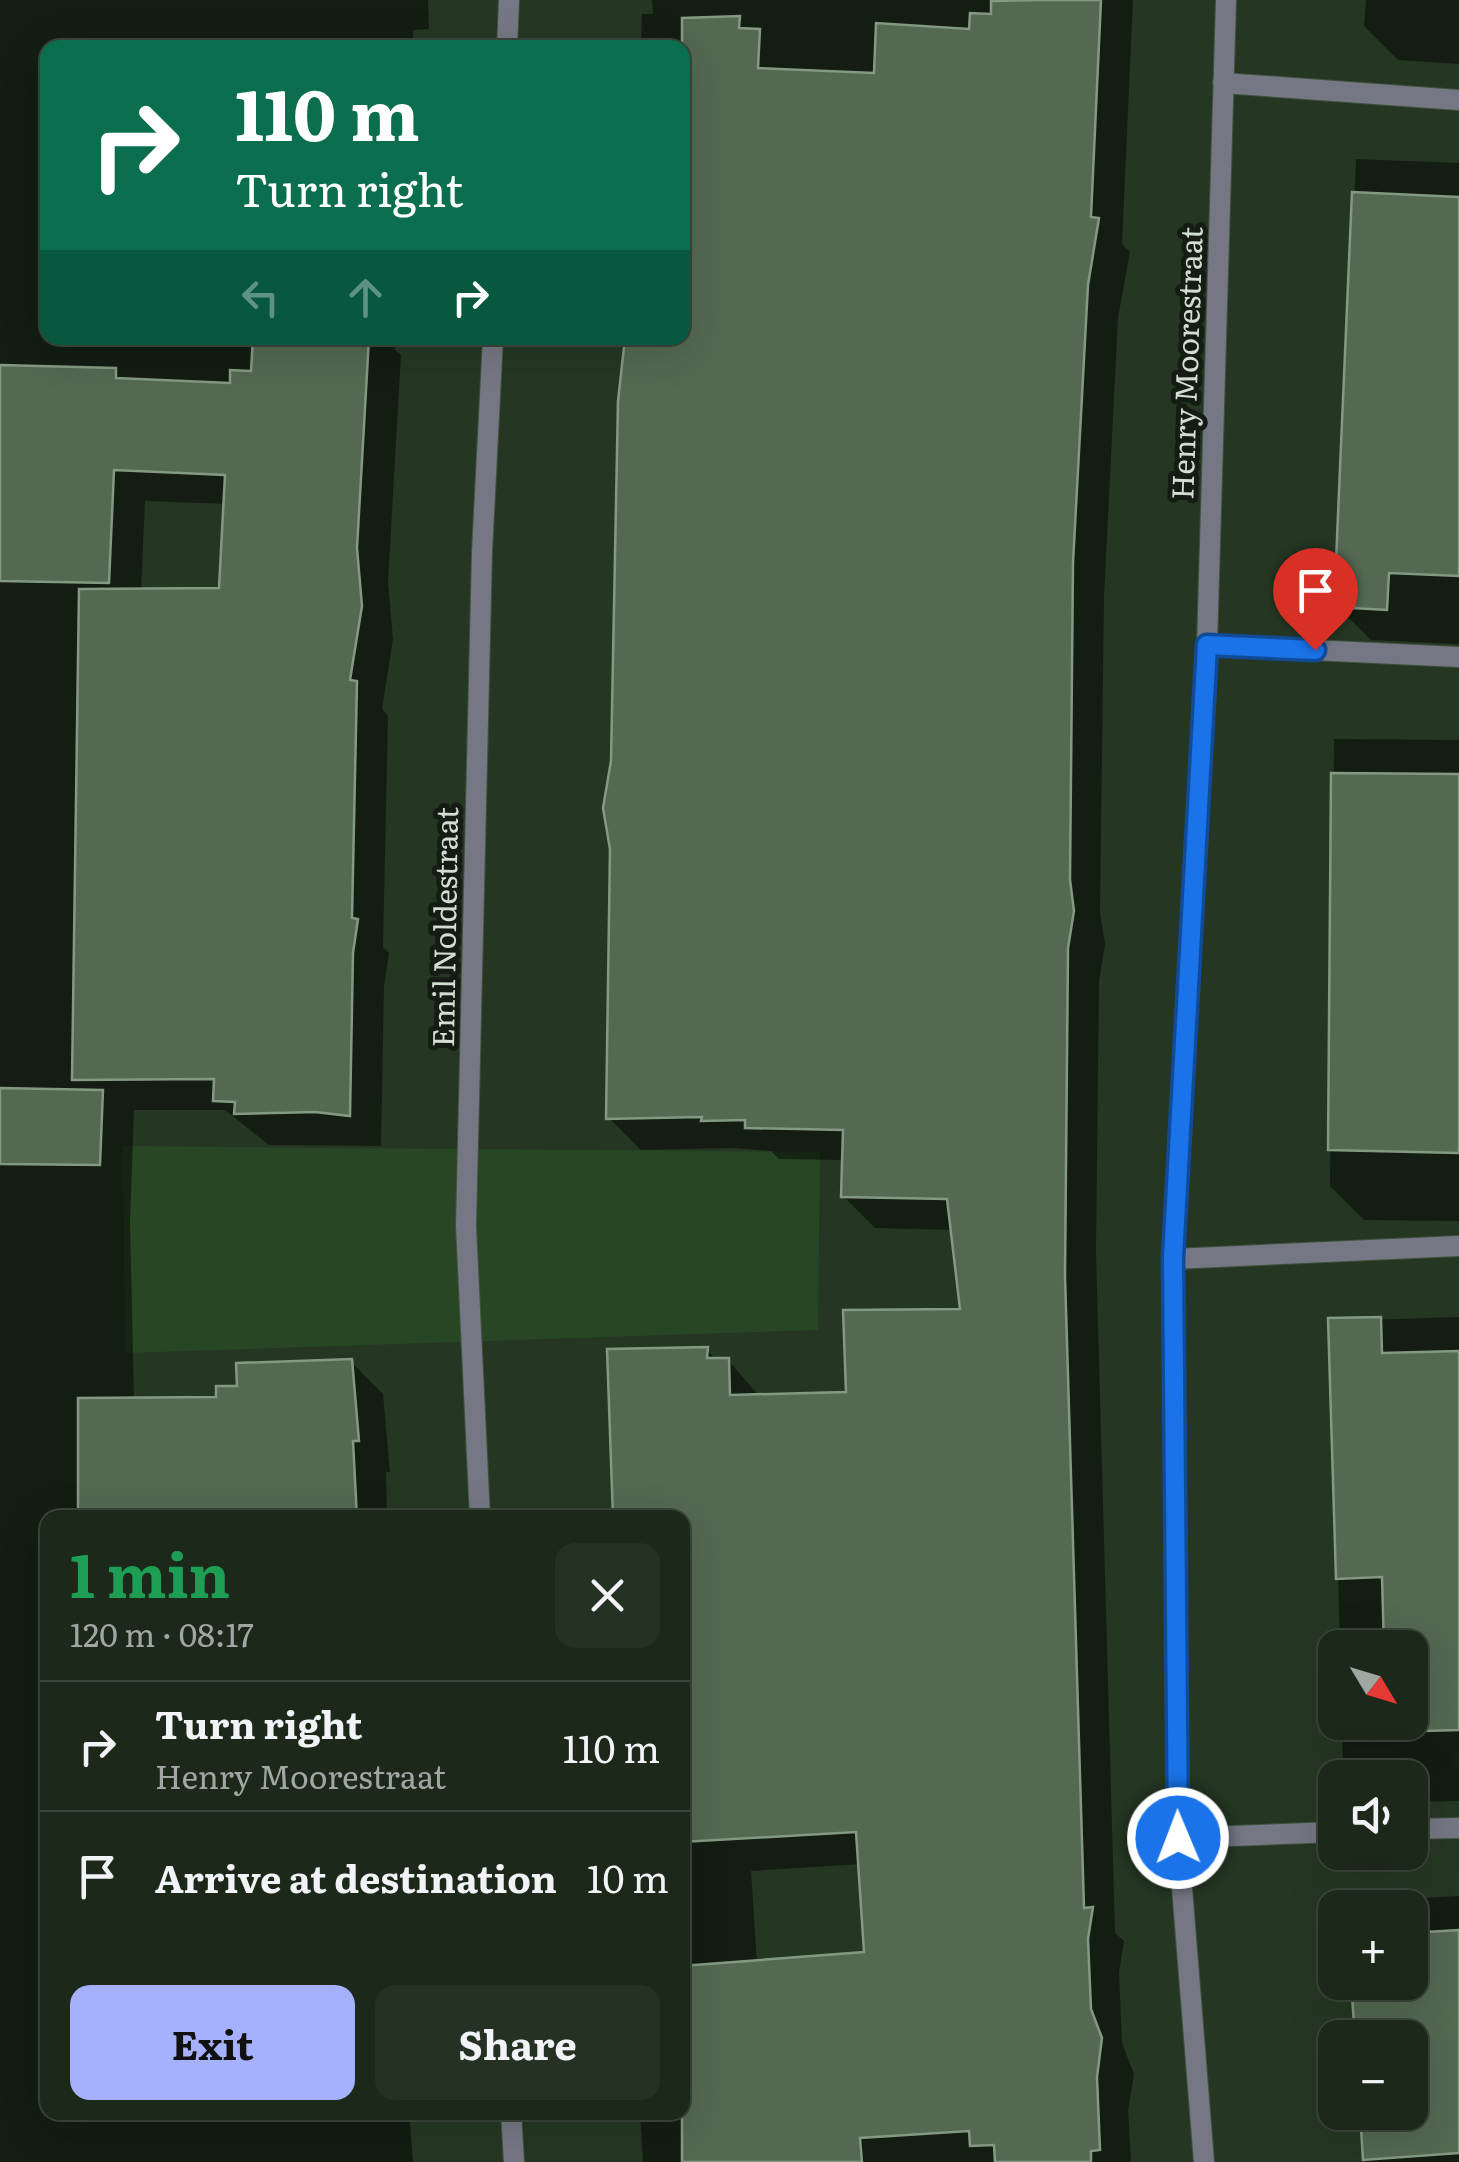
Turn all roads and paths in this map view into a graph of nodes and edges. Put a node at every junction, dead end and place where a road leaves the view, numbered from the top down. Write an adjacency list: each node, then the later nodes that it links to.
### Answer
1 (509, 0): 3 (street)
2 (1226, 0): 4 (street, Henry Moorestraat)
3 (507, 40)
4 (1223, 83): 5 (street); 7 (street, Henry Moorestraat)
5 (1459, 100)
6 (493, 345): 11 (street, Emil Noldestraat)
7 (1207, 645): 8 (street); 10 (street, Henry Moorestraat)
8 (1459, 657)
9 (1459, 1246): 10 (street)
10 (1173, 1258): 15 (street, Henry Moorestraat)
11 (480, 1510)
12 (1459, 1828): 13 (street)
13 (1428, 1829)
14 (1318, 1833): 15 (street)
15 (1178, 1838): 18 (street, Henry Moorestraat)
16 (511, 2120): 17 (street)
17 (514, 2162)
18 (1204, 2162)

